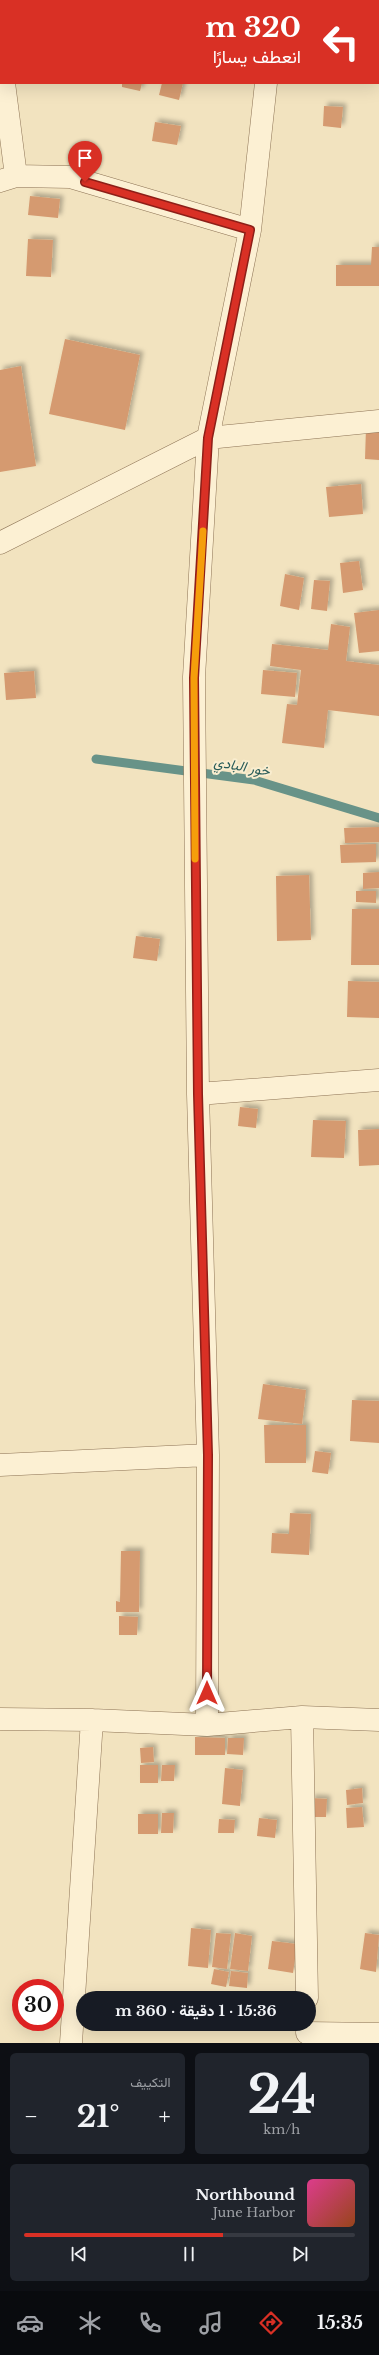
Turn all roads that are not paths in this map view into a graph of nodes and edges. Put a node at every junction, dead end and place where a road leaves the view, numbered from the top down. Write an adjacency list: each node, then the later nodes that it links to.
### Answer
1 (4, 84): 3 (street)
2 (266, 84): 4 (street)
3 (8, 178): 4 (street)
4 (250, 230): 6 (street)
5 (379, 421): 6 (street)
6 (208, 438): 7 (street); 9 (street)
7 (0, 543)
8 (379, 1080): 9 (street)
9 (198, 1094): 10 (street)
10 (208, 1455): 11 (street); 16 (street)
11 (0, 1465)
12 (302, 1717): 15 (street); 16 (street); 17 (street)
13 (0, 1719): 14 (street)
14 (92, 1720): 16 (street); 20 (street)
15 (379, 1720)
16 (207, 1725)
17 (307, 1991)
18 (307, 2033): 19 (street)
19 (379, 2034)
20 (71, 2043)

